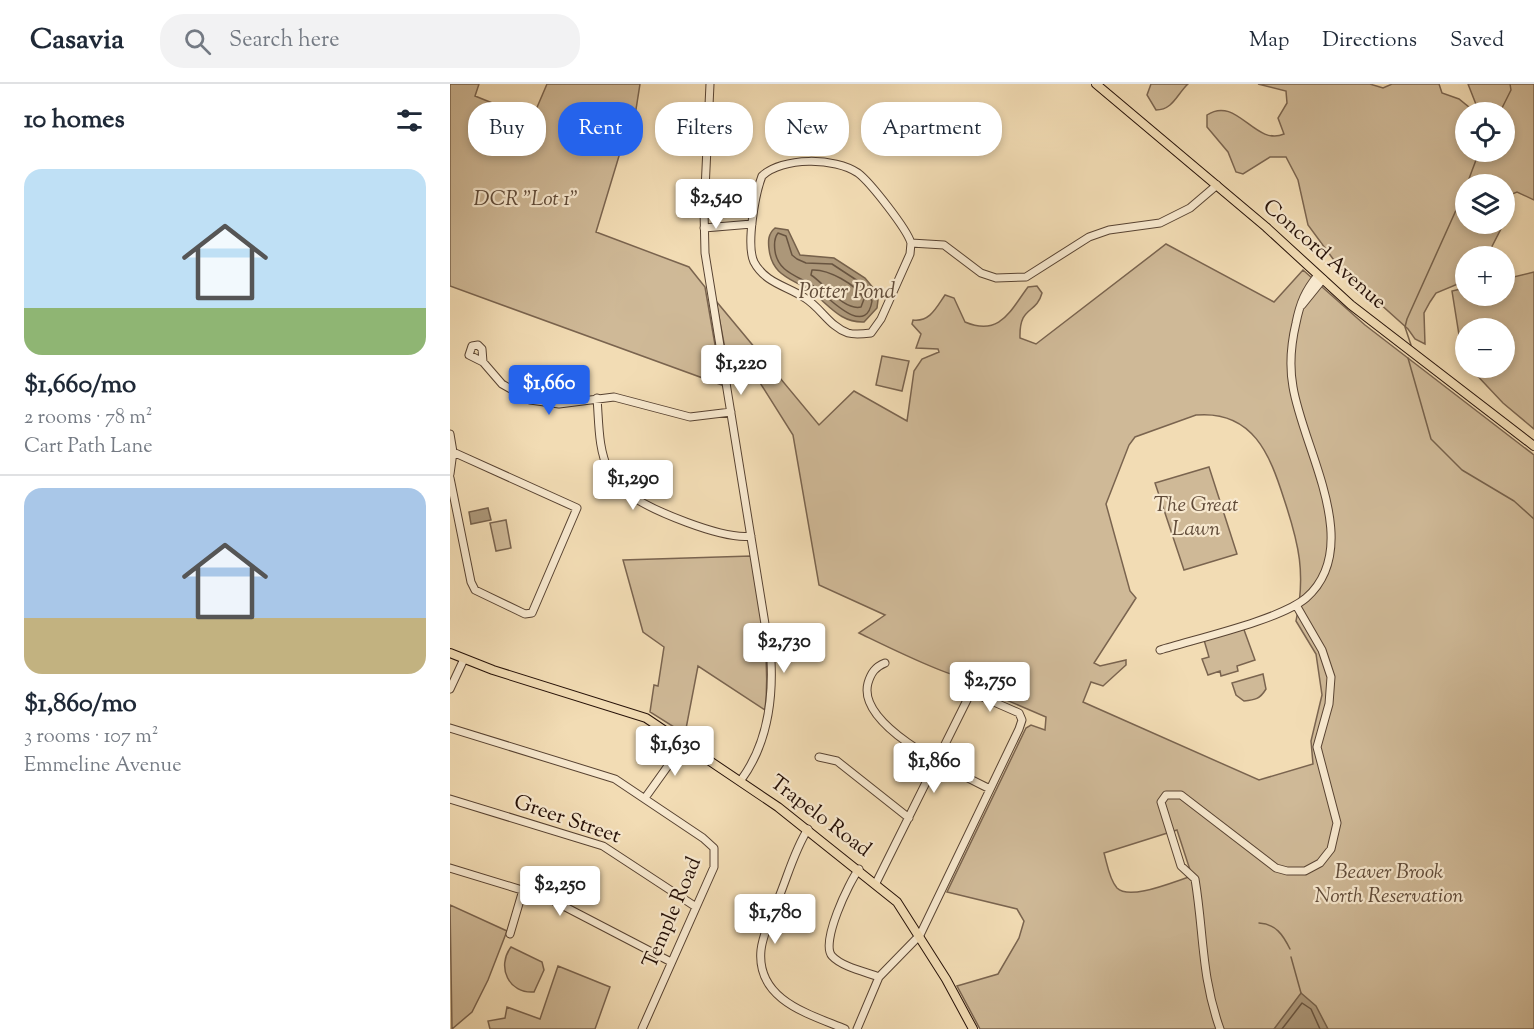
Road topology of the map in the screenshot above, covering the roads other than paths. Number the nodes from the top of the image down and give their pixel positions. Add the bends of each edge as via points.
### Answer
1 (710, 84) edge
2 (1096, 84) edge
3 (1217, 185) junction
4 (752, 224) junction
5 (704, 228) junction
6 (911, 243) junction
7 (1320, 277) junction
8 (483, 362) dead end
9 (597, 398) junction
10 (731, 412) junction
11 (450, 435) edge
12 (1534, 446) edge
13 (453, 452) junction
14 (450, 476) edge
15 (751, 536) junction
16 (1296, 605) junction
17 (1160, 650) dead end
18 (450, 653) edge
19 (464, 659) junction
20 (885, 663) dead end
21 (450, 689) edge
22 (450, 728) edge
23 (685, 742) junction
24 (819, 757) dead end
25 (936, 762) junction
26 (741, 780) junction
27 (990, 789) junction
28 (645, 798) junction
29 (450, 799) edge
30 (909, 818) junction
31 (808, 829) junction
32 (450, 868) edge
33 (859, 869) junction
34 (876, 883) junction
35 (523, 890) junction
36 (696, 907) junction
37 (510, 934) dead end
38 (920, 935) junction
39 (671, 962) junction
40 (879, 977) junction
41 (642, 1029) edge
42 (845, 1029) edge
43 (857, 1029) edge
44 (973, 1029) edge
45 (1220, 1029) edge

1 - 5 street
2 - 3 main road, Concord Avenue
3 - 6 street via 1190,208 1160,224 1109,230 1089,237 1026,277 996,278 981,273 945,245
3 - 7 main road, Concord Avenue
4 - 5 street
4 - 6 street via 758,186 770,168 788,162 816,163 857,172 904,228
4 - 6 street via 750,249 765,277 805,298 850,334 871,333 876,327 910,254
5 - 10 street
7 - 12 main road, Concord Avenue via 1396,341
7 - 16 street via 1303,293 1292,348 1292,386 1332,525 1332,546 1321,578
8 - 9 street via 502,384 530,400 559,404
9 - 10 street via 633,400 690,417
9 - 15 street via 605,461 626,492 720,534
10 - 15 street
11 - 13 street
13 - 14 street
13 - 14 street via 577,508 532,613 525,614 475,590
15 - 26 street via 770,641 771,688 762,737
16 - 17 street
16 - 45 street via 1322,650 1331,677 1329,704 1317,747 1336,823 1331,849 1312,868 1287,872 1276,868 1181,795 1166,795 1161,802 1181,866 1195,879 1203,962
18 - 19 main road, Trapelo Road
19 - 21 street
19 - 23 main road, Trapelo Road via 646,718
20 - 25 street via 877,666 869,679 866,690 871,708
22 - 28 street, Temple Road via 605,775
23 - 26 main road, Trapelo Road
23 - 28 street
24 - 30 street via 837,760
25 - 27 street
25 - 27 street via 971,692 1021,716 1019,729
25 - 30 street
26 - 31 main road, Trapelo Road
27 - 38 street
28 - 36 street, Temple Road via 714,848 714,867
29 - 36 street, Greer Street via 603,846
30 - 34 street
31 - 33 main road, Trapelo Road
31 - 42 street via 763,940 763,971 786,1003
32 - 35 street
33 - 34 main road, Trapelo Road
33 - 40 street via 829,935 828,949 836,959
34 - 38 main road, Trapelo Road via 897,902
35 - 37 street
35 - 39 street via 558,902
36 - 39 street, Temple Road
38 - 40 street
38 - 44 main road, Trapelo Road
39 - 41 street, Temple Road
40 - 43 street

